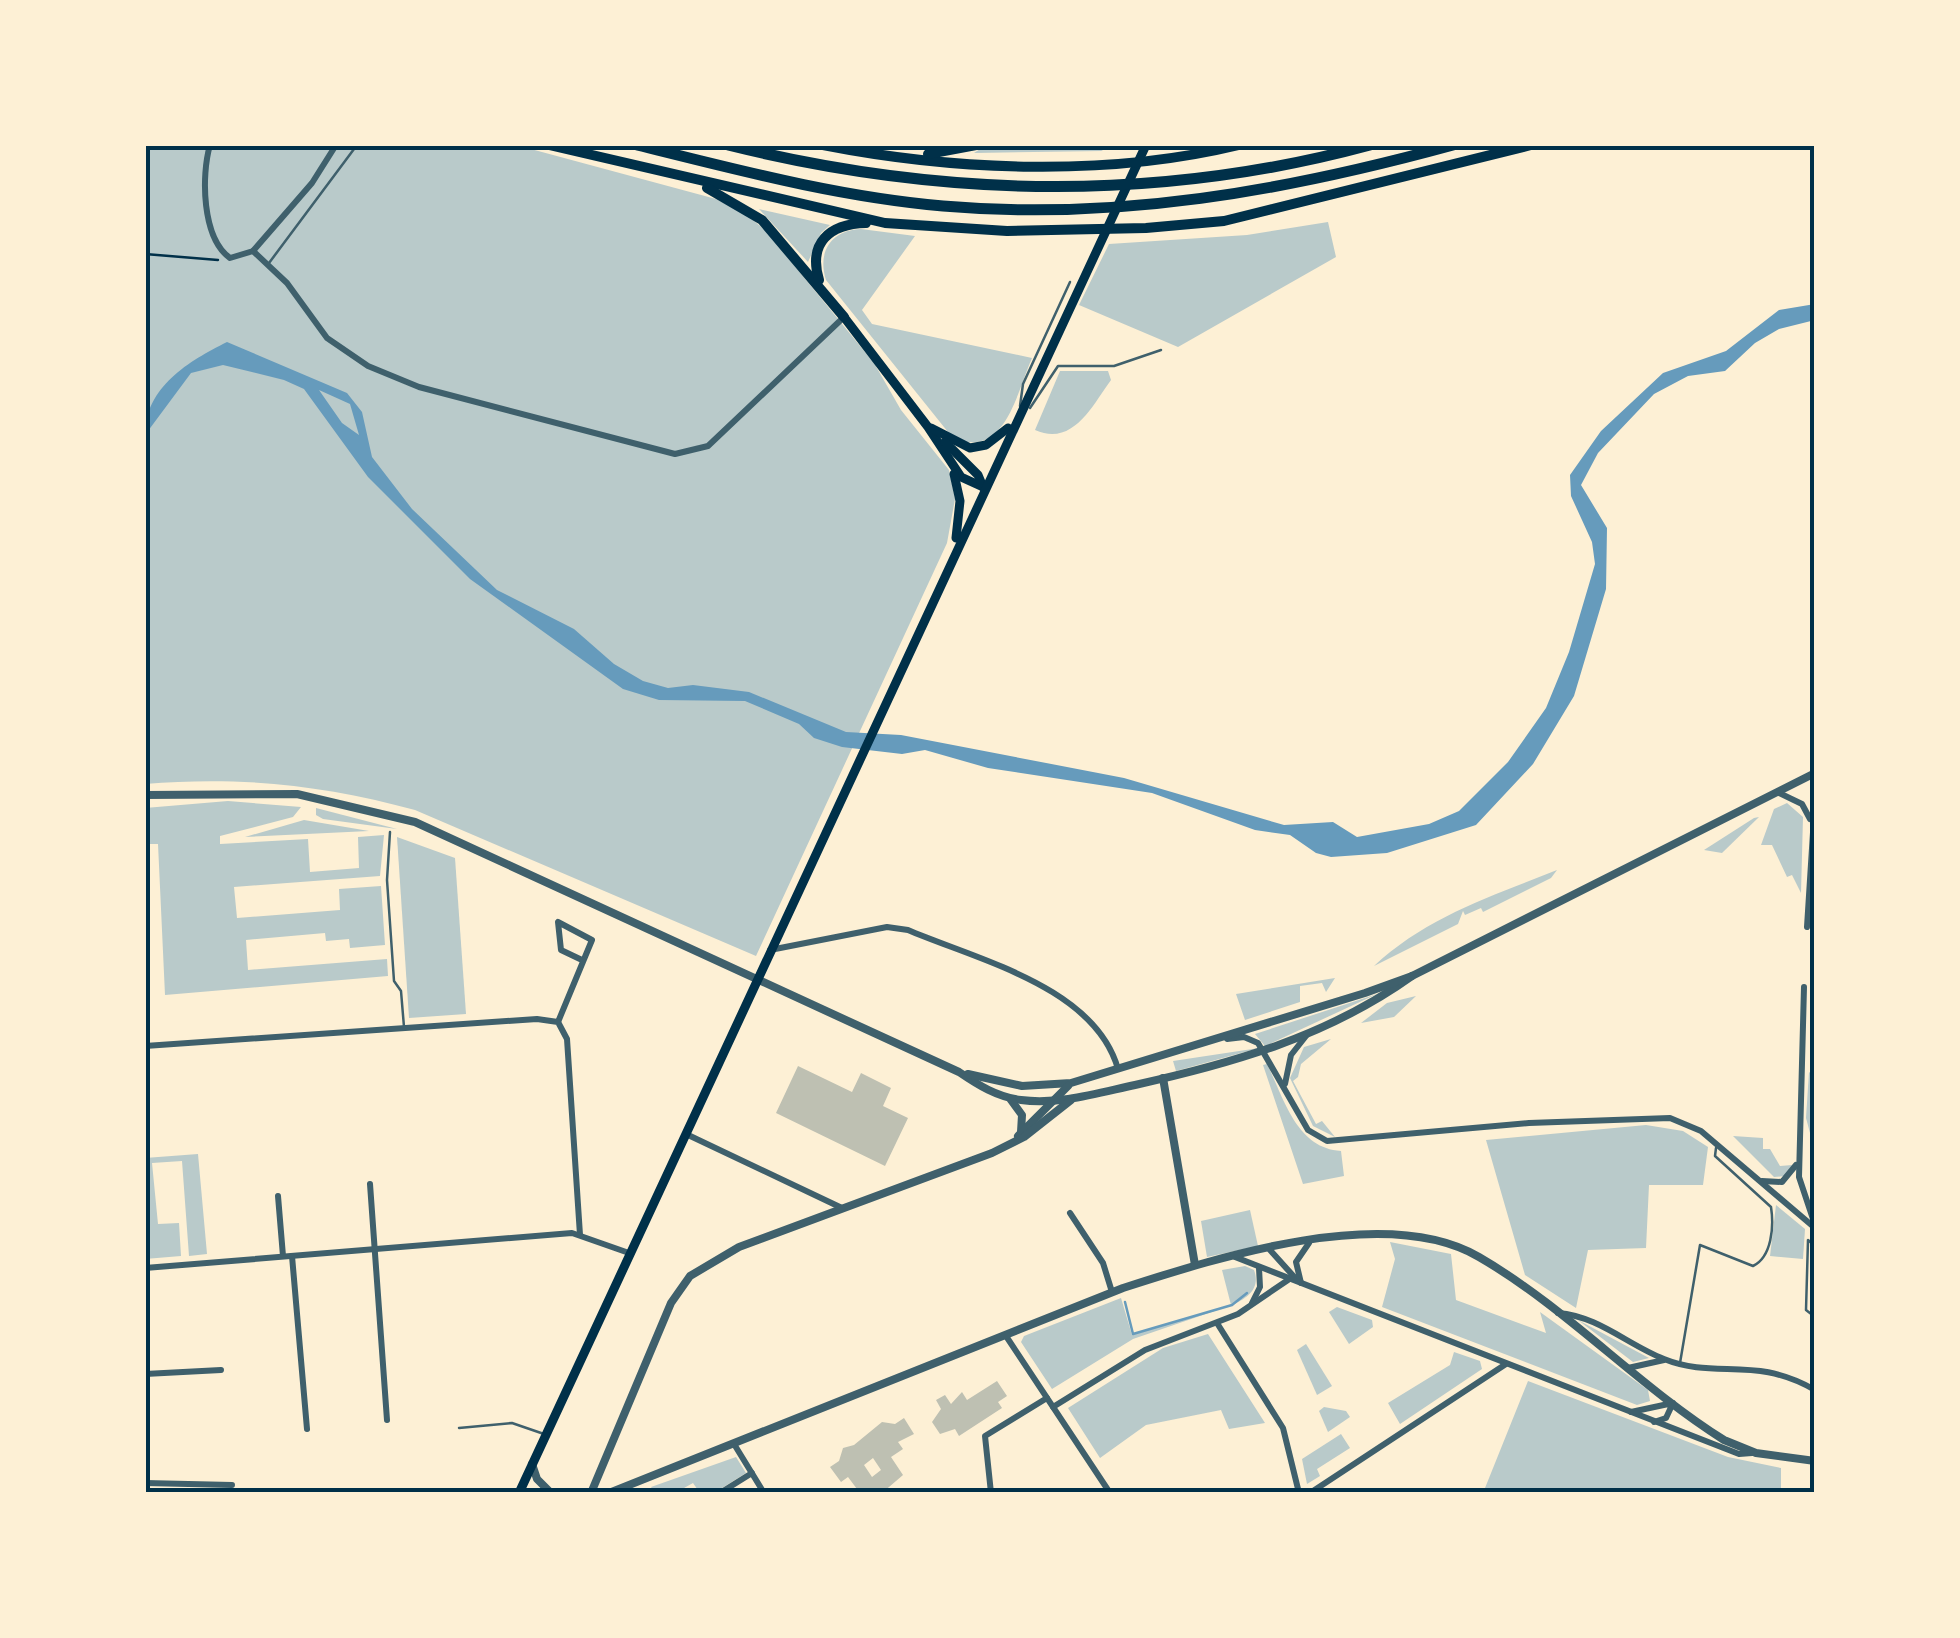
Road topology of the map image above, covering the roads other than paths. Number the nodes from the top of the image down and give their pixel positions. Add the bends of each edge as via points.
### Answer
1 (210, 145) edge
2 (336, 145) edge
3 (357, 145) edge
4 (549, 145) edge
5 (637, 145) edge
6 (728, 145) edge
7 (823, 145) edge
8 (976, 145) edge
9 (1146, 145) edge
10 (1239, 145) edge
11 (1370, 145) edge
12 (1453, 145) edge
13 (1532, 145) edge
14 (878, 155) junction
15 (678, 176) junction
16 (885, 223) junction
17 (253, 252) junction
18 (269, 263) junction
19 (1070, 282) dead end
20 (820, 286) junction
21 (844, 316) junction
22 (1161, 350) dead end
23 (1019, 412) junction
24 (1014, 423) junction
25 (928, 426) junction
26 (952, 466) junction
27 (983, 487) junction
28 (954, 551) junction
29 (1815, 773) edge
30 (1778, 792) junction
31 (145, 795) edge
32 (1815, 801) edge
33 (1811, 824) junction
34 (390, 832) dead end
35 (1807, 927) dead end
36 (769, 954) junction
37 (582, 960) junction
38 (1412, 976) junction
39 (1804, 987) dead end
40 (558, 1022) junction
41 (404, 1028) junction
42 (1306, 1036) junction
43 (1223, 1039) junction
44 (145, 1046) edge
45 (1264, 1052) junction
46 (1158, 1058) junction
47 (1119, 1070) junction
48 (958, 1072) junction
49 (1164, 1078) junction
50 (1072, 1083) junction
51 (1285, 1091) junction
52 (1008, 1097) junction
53 (1075, 1098) junction
54 (1052, 1100) junction
55 (685, 1133) junction
56 (1020, 1134) junction
57 (1716, 1143) junction
58 (1009, 1144) junction
59 (1798, 1159) junction
60 (1762, 1181) junction
61 (370, 1184) dead end
62 (278, 1196) dead end
63 (843, 1208) junction
64 (1070, 1213) dead end
65 (1815, 1227) edge
66 (580, 1235) junction
67 (1309, 1242) junction
68 (1815, 1246) edge
69 (375, 1248) junction
70 (1270, 1250) junction
71 (629, 1253) junction
72 (288, 1256) junction
73 (1235, 1257) junction
74 (1195, 1265) junction
75 (1258, 1266) junction
76 (145, 1268) edge
77 (1273, 1273) junction
78 (1291, 1278) junction
79 (1302, 1284) junction
80 (1260, 1287) junction
81 (1112, 1292) junction
82 (1248, 1308) junction
83 (1556, 1313) junction
84 (1815, 1317) edge
85 (1217, 1323) junction
86 (1006, 1336) junction
87 (1665, 1360) junction
88 (1507, 1363) junction
89 (1680, 1364) junction
90 (1628, 1368) junction
91 (222, 1370) dead end
92 (145, 1374) edge
93 (1652, 1388) junction
94 (1815, 1390) edge
95 (1047, 1398) junction
96 (1673, 1404) junction
97 (1053, 1407) junction
98 (1646, 1409) junction
99 (1630, 1412) junction
100 (387, 1420) dead end
101 (1654, 1422) junction
102 (459, 1428) dead end
103 (307, 1429) dead end
104 (546, 1435) junction
105 (734, 1444) junction
106 (1756, 1453) junction
107 (1815, 1461) edge
108 (532, 1464) junction
109 (752, 1473) junction
110 (145, 1482) edge
111 (637, 1483) junction
112 (232, 1486) dead end
113 (519, 1493) edge
114 (550, 1493) edge
115 (591, 1493) edge
116 (609, 1493) edge
117 (642, 1493) edge
118 (720, 1493) edge
119 (764, 1493) edge
120 (991, 1493) edge
121 (1110, 1493) edge
122 (1299, 1493) edge
123 (1310, 1493) edge

1 - 17 street via 206,180 216,242 230,258
2 - 17 street
3 - 18 lane
4 - 15 highway
5 - 12 highway via 893,200 1045,210 1158,206 1281,189
6 - 11 highway via 917,182 1072,190 1259,171
7 - 14 highway
8 - 14 highway
9 - 23 main road
10 - 14 highway via 1152,160 1057,164
13 - 16 highway via 1224,221 1053,231
15 - 16 highway
15 - 20 highway via 762,220
16 - 20 highway via 829,231 814,256
17 - 18 street
18 - 21 street via 327,338 384,374 675,454 708,446
19 - 23 lane via 1023,384
20 - 21 highway
21 - 25 main road
22 - 23 lane via 1114,366 1057,366 1037,402
23 - 24 main road
24 - 25 main road via 970,448
24 - 27 main road
25 - 26 main road
25 - 27 main road
26 - 27 main road via 967,483
26 - 28 main road via 960,501
27 - 28 main road
28 - 36 main road
29 - 30 street
30 - 33 street via 1802,804
30 - 38 street
31 - 48 street via 297,794 416,822
32 - 33 street
33 - 35 street
34 - 41 lane via 394,980
36 - 47 street via 887,927 908,930 1056,994 1107,1040
36 - 55 main road
37 - 37 street via 592,940 558,922 561,950
37 - 40 street
38 - 42 street
38 - 43 street
39 - 59 street
40 - 41 street
40 - 66 street via 567,1039
41 - 44 street
42 - 45 street
42 - 51 street via 1287,1064
43 - 45 street via 1250,1038
43 - 46 street
45 - 49 street
45 - 51 street
46 - 47 street
46 - 49 street
47 - 50 street
48 - 50 street via 1022,1086
48 - 52 street
49 - 53 street
49 - 74 street
50 - 54 street
51 - 57 street via 1308,1130 1334,1142 1662,1116 1690,1124
52 - 54 street
52 - 56 street via 1022,1115
53 - 54 street
53 - 58 street
54 - 56 street
55 - 63 street
55 - 71 main road
56 - 58 street
57 - 60 street
57 - 89 lane via 1715,1156 1771,1208 1768,1245 1753,1266 1700,1245
58 - 63 street
59 - 60 street via 1787,1179
59 - 65 street
60 - 65 street
61 - 69 street
62 - 72 street
63 - 115 street via 739,1247 690,1276 671,1302
64 - 81 street via 1103,1263
66 - 69 street
66 - 71 street
67 - 70 street
67 - 79 street via 1296,1262
67 - 83 street via 1382,1232 1426,1237 1479,1257
68 - 84 lane via 1808,1240 1806,1310
69 - 72 street
69 - 100 street
70 - 73 street
70 - 77 street
70 - 78 street
71 - 104 main road
72 - 76 street
72 - 103 street
73 - 74 street
73 - 75 street
74 - 81 street
75 - 77 street
75 - 80 street
77 - 78 street
77 - 80 street
78 - 79 street
78 - 82 street
79 - 88 street
80 - 82 street
81 - 86 street
82 - 85 street
83 - 87 street via 1580,1314
83 - 90 street
85 - 97 street via 1144,1350
85 - 122 street via 1283,1428
86 - 95 street
86 - 105 street
87 - 89 street
87 - 90 street
88 - 99 street
88 - 123 street
89 - 94 street via 1770,1370
90 - 93 street
91 - 92 street
93 - 96 street
93 - 98 street
95 - 97 street
95 - 120 street via 985,1436
96 - 98 street
96 - 101 street via 1666,1418
96 - 106 street via 1724,1440
97 - 121 street
98 - 99 street
99 - 101 street
101 - 106 street via 1738,1454
102 - 104 lane via 512,1423
104 - 108 main road
105 - 109 street
105 - 111 street
106 - 107 street
108 - 113 main road
108 - 114 street
109 - 118 street
109 - 119 street
110 - 112 street
111 - 116 street
111 - 117 street

